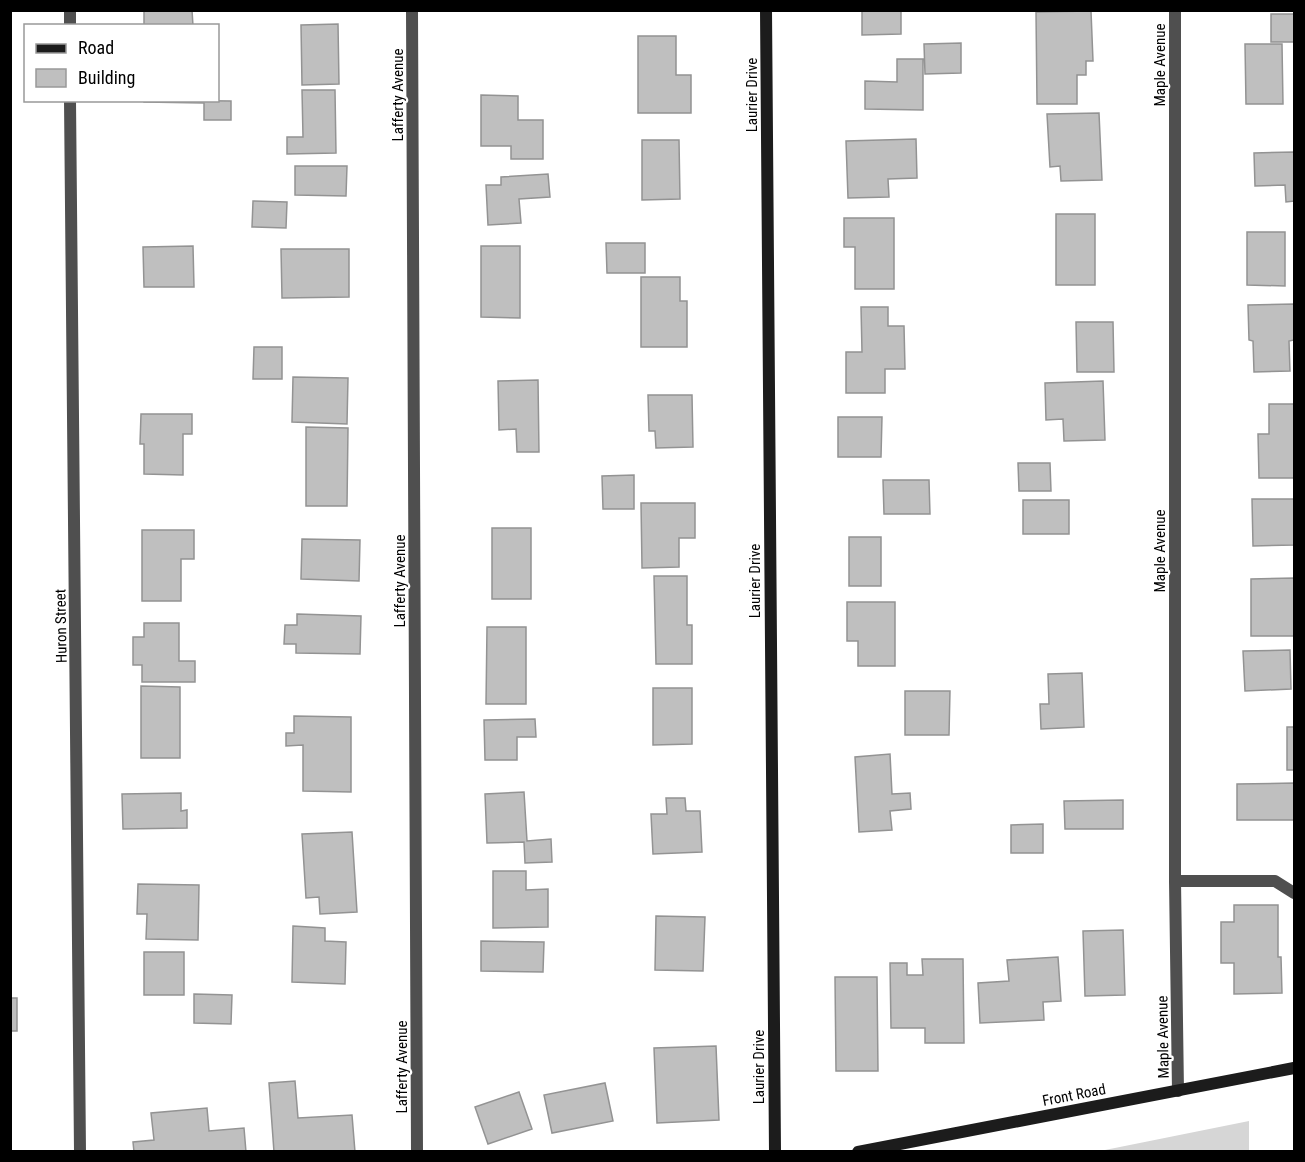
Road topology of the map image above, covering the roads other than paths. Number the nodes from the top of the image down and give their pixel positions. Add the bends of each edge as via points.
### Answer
1 (412, 10) edge
2 (766, 10) edge
3 (1175, 10) edge
4 (70, 102) edge
5 (1175, 881) junction
6 (1294, 893) edge
7 (1294, 1068) edge
8 (1178, 1091) junction
9 (80, 1152) edge
10 (417, 1152) edge
11 (775, 1152) edge
12 (858, 1152) edge

1 - 10 street, Lafferty Avenue
2 - 11 street, Laurier Drive
3 - 5 street, Maple Avenue
4 - 9 street, Huron Street
5 - 6 street via 1275,881
5 - 8 street, Maple Avenue
7 - 8 street, Front Road
8 - 12 street, Front Road

